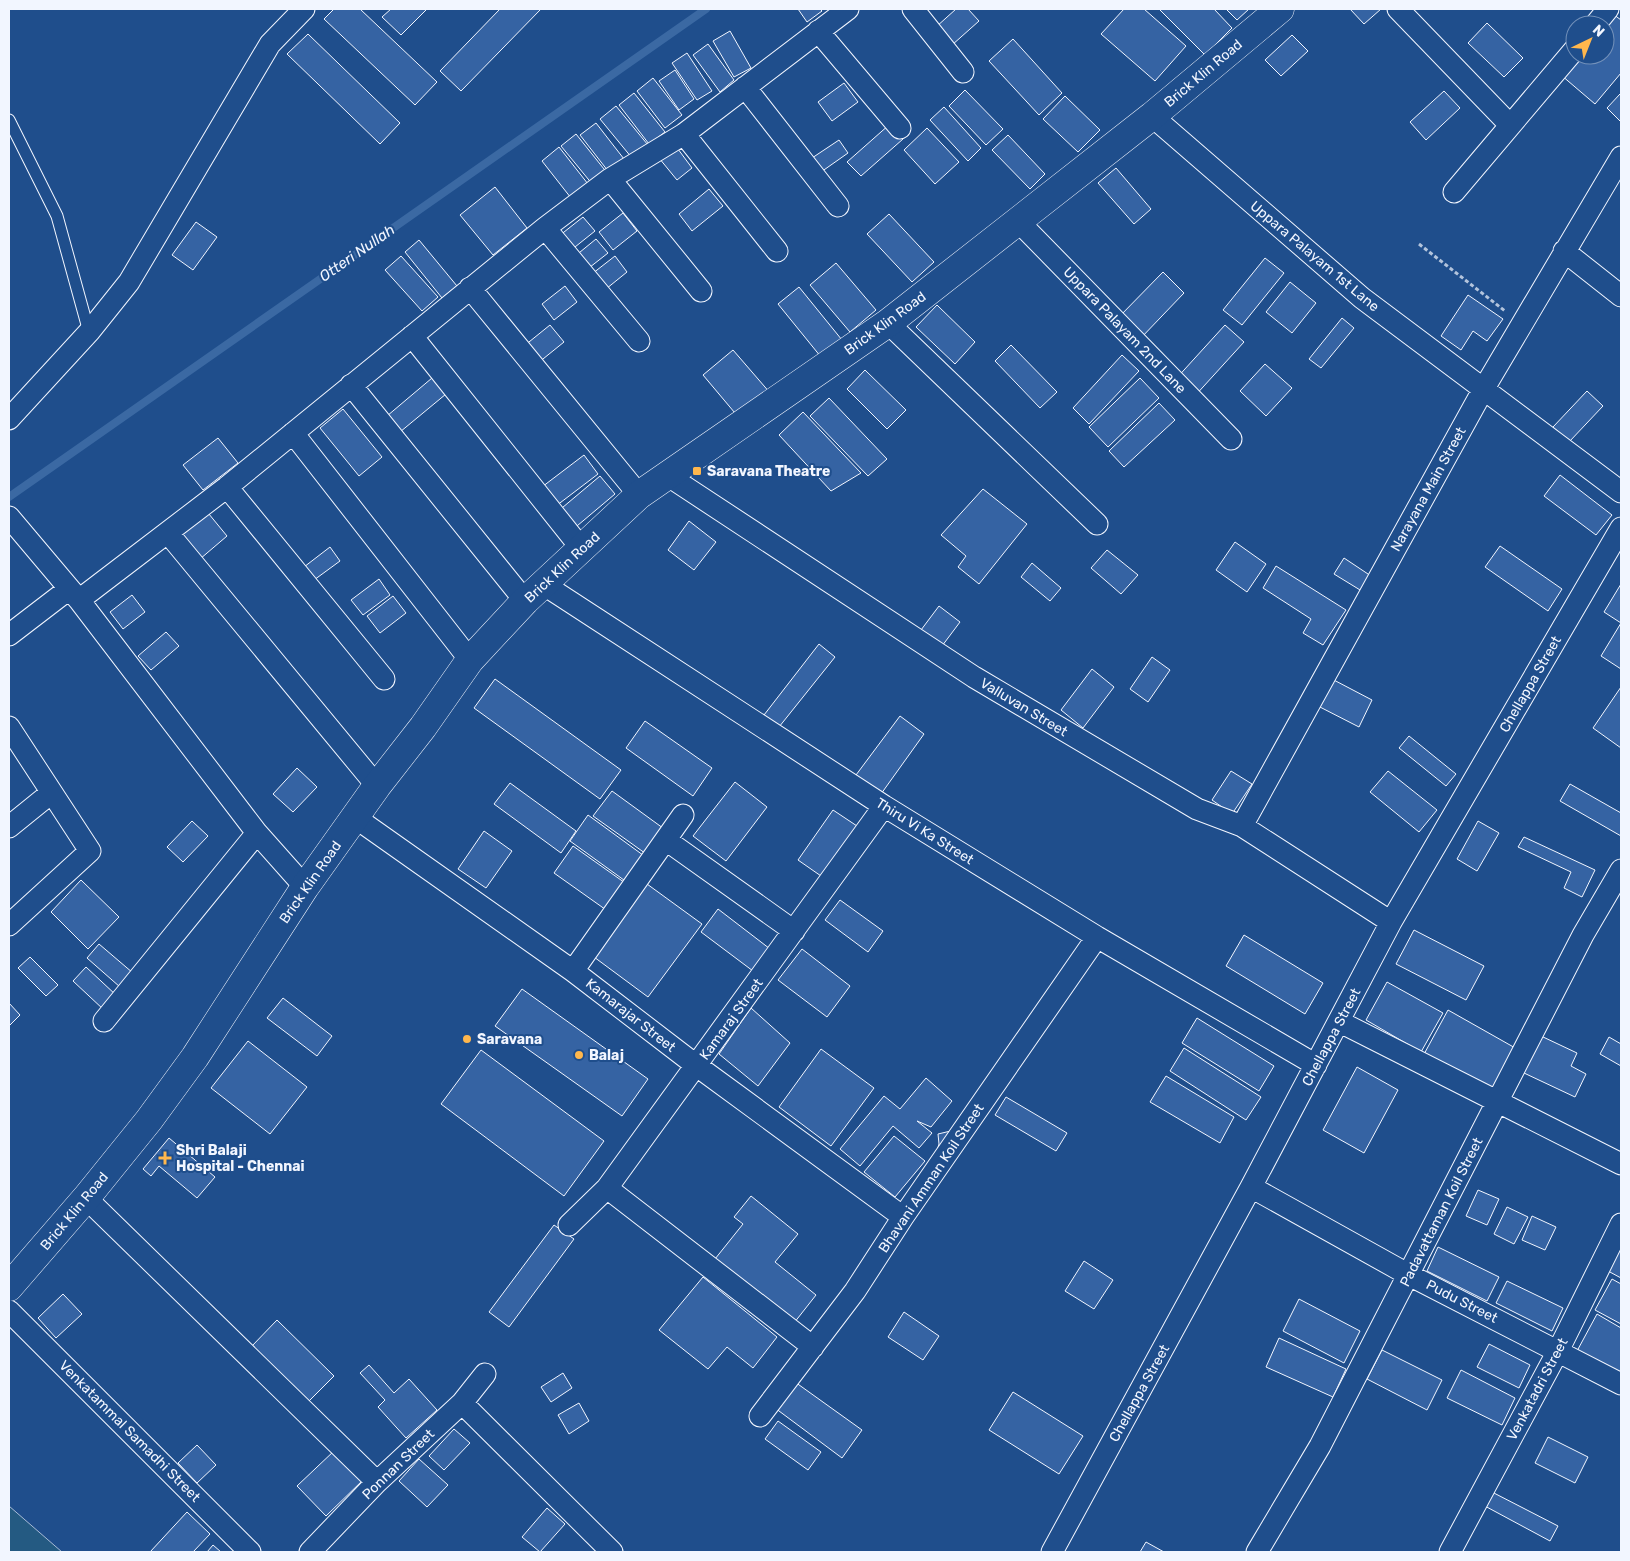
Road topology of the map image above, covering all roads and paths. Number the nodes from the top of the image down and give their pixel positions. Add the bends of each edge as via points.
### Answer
1 (304, 9) edge
2 (848, 9) edge
3 (914, 9) edge
4 (1280, 9) edge
5 (1398, 9) edge
6 (818, 31) junction
7 (1565, 60) edge
8 (963, 72) dead end
9 (746, 87) junction
10 (1152, 116) junction
11 (9, 120) edge
12 (1510, 125) junction
13 (900, 128) dead end
14 (684, 134) junction
15 (1621, 157) edge
16 (610, 179) junction
17 (1454, 192) dead end
18 (838, 206) dead end
19 (1018, 221) junction
20 (545, 228) junction
21 (1419, 244) dead end
22 (777, 251) dead end
23 (1564, 251) junction
24 (470, 288) junction
25 (701, 291) dead end
26 (1621, 296) edge
27 (888, 323) junction
28 (1521, 324) junction
29 (89, 332) junction
30 (412, 336) junction
31 (639, 341) dead end
32 (351, 385) junction
33 (1483, 390) junction
34 (9, 419) edge
35 (293, 433) junction
36 (1231, 439) dead end
37 (667, 475) junction
38 (227, 487) junction
39 (1621, 492) edge
40 (639, 495) junction
41 (13, 524) edge
42 (1098, 524) dead end
43 (1621, 528) edge
44 (168, 533) junction
45 (581, 548) junction
46 (534, 592) junction
47 (74, 594) junction
48 (9, 635) edge
49 (470, 660) junction
50 (384, 679) dead end
51 (9, 727) edge
52 (377, 786) junction
53 (51, 793) junction
54 (884, 806) junction
55 (683, 815) dead end
56 (356, 818) junction
57 (1242, 826) junction
58 (9, 827) edge
59 (257, 833) junction
60 (666, 840) junction
61 (1621, 870) edge
62 (305, 887) junction
63 (1391, 922) junction
64 (9, 925) edge
65 (794, 931) junction
66 (1098, 937) junction
67 (573, 971) junction
68 (104, 1021) dead end
69 (1340, 1022) junction
70 (1316, 1065) junction
71 (697, 1066) junction
72 (1498, 1102) junction
73 (1621, 1164) edge
74 (1251, 1187) junction
75 (608, 1188) junction
76 (86, 1198) junction
77 (903, 1217) junction
78 (1621, 1224) edge
79 (570, 1226) dead end
80 (1409, 1275) junction
81 (9, 1287) edge
82 (9, 1311) edge
83 (813, 1347) junction
84 (1558, 1351) junction
85 (485, 1374) dead end
86 (1621, 1384) edge
87 (462, 1403) junction
88 (760, 1416) dead end
89 (377, 1482) junction
90 (250, 1552) edge
91 (310, 1552) edge
92 (612, 1552) edge
93 (1052, 1552) edge
94 (1257, 1552) edge
95 (1450, 1552) edge

1 - 29 street via 270,44 149,251
2 - 6 street
3 - 8 street
4 - 10 main road, Brick Klin Road
5 - 12 street
6 - 9 street
6 - 13 street
7 - 12 street
9 - 14 street
9 - 18 street
10 - 19 main road, Brick Klin Road
10 - 33 street, Uppara Palayam 1st Lane via 1362,298
11 - 29 lane via 57,216
12 - 17 street
14 - 16 street
14 - 22 street
15 - 23 street, Narayana Main Street
16 - 20 street
16 - 25 street
19 - 27 main road, Brick Klin Road
19 - 36 street, Uppara Palayam 2nd Lane
20 - 24 street
20 - 31 street
21 - 28 path
23 - 26 street
23 - 28 street, Narayana Main Street
24 - 30 street
24 - 40 street
27 - 37 main road, Brick Klin Road
27 - 42 street
28 - 33 street, Narayana Main Street
29 - 34 street
30 - 32 street
30 - 45 street
32 - 35 street
32 - 46 street, Thiru Vi Ka Street
33 - 39 street, Uppara Palayam 1st Lane
33 - 57 street, Narayana Main Street
35 - 38 street
35 - 49 street
37 - 40 main road, Brick Klin Road
37 - 57 street, Valluvan Street via 974,677 1197,808
38 - 44 street
38 - 50 street
40 - 45 main road, Brick Klin Road
41 - 47 street
43 - 63 street, Chellappa Street
44 - 47 street
44 - 52 street
45 - 46 main road, Brick Klin Road
46 - 49 main road, Brick Klin Road
46 - 54 street, Thiru Vi Ka Street
47 - 48 street
47 - 59 street
49 - 52 main road, Brick Klin Road
51 - 53 street
52 - 56 main road, Brick Klin Road
53 - 58 street
53 - 64 street via 90,851
54 - 65 street, Kamaraj Street
54 - 66 street, Thiru Vi Ka Street
55 - 60 street
56 - 62 main road, Brick Klin Road
56 - 67 street, Kamarajar Street
57 - 63 street, Valluvan Street
59 - 62 street
59 - 68 street
60 - 65 street
60 - 67 street
61 - 72 street, Padavattaman Koil Street via 1583,935
62 - 76 main road, Brick Klin Road via 196,1057
63 - 69 street, Chellappa Street
65 - 71 street, Kamaraj Street
66 - 70 street, Thiru Vi Ka Street
66 - 77 street, Bhavani Amman Koil Street
67 - 71 street, Kamarajar Street
69 - 70 street, Chellappa Street
69 - 72 street
70 - 74 street, Chellappa Street
71 - 75 street, Kamaraj Street
71 - 77 street, Kamarajar Street
72 - 73 street
72 - 80 street, Padavattaman Koil Street
74 - 80 street, Pudu Street
74 - 93 street, Chellappa Street
75 - 79 street, Kamaraj Street
75 - 83 street
76 - 81 main road, Brick Klin Road
76 - 89 street
77 - 83 street, Bhavani Amman Koil Street via 855,1292
78 - 84 street, Venkatadri Street
80 - 84 street, Pudu Street
80 - 94 street, Padavattaman Koil Street via 1320,1446
82 - 90 street, Venkatammal Samadhi Street
83 - 88 street, Bhavani Amman Koil Street
84 - 86 street, Pudu Street
84 - 95 street, Venkatadri Street
85 - 87 street, Ponnan Street
87 - 89 street, Ponnan Street
87 - 92 street
89 - 91 street, Ponnan Street

